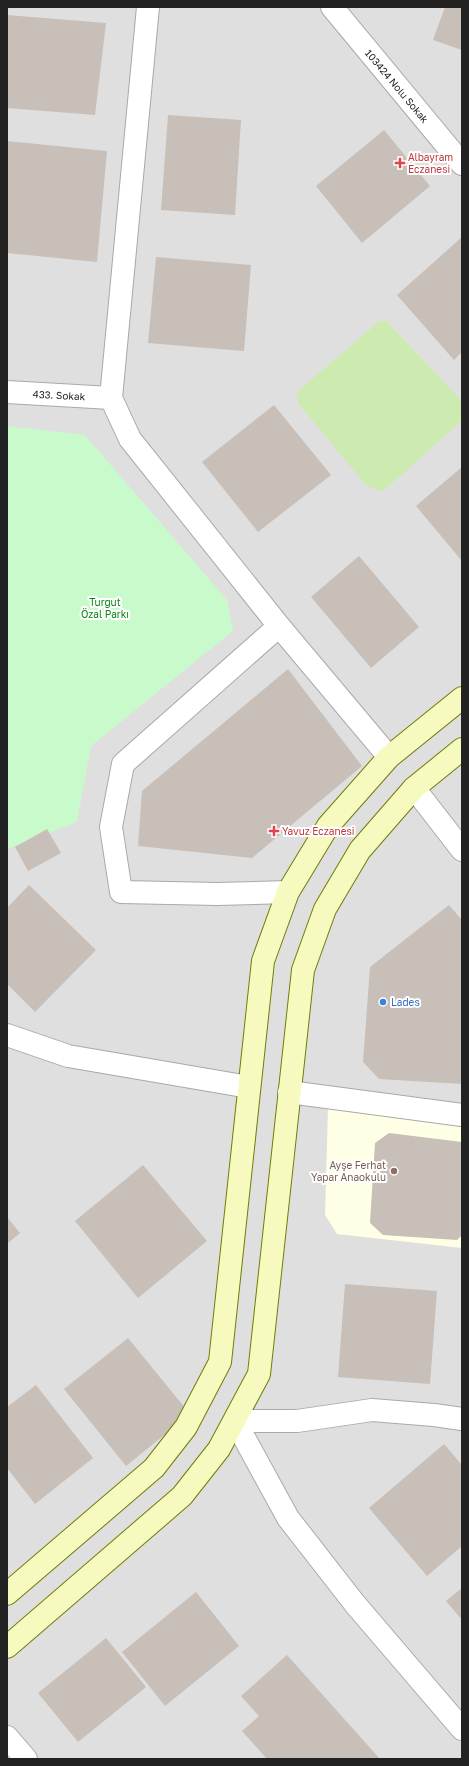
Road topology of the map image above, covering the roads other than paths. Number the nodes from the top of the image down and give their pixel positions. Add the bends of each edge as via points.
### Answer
1 (148, 7) edge
2 (332, 7) edge
3 (462, 164) edge
4 (7, 392) edge
5 (112, 398) junction
6 (278, 626) junction
7 (462, 698) edge
8 (462, 749) edge
9 (389, 757) junction
10 (414, 788) junction
11 (462, 850) edge
12 (288, 892) junction
13 (7, 1035) edge
14 (249, 1087) junction
15 (288, 1092) junction
16 (462, 1115) edge
17 (462, 1419) edge
18 (235, 1421) junction
19 (7, 1594) edge
20 (7, 1647) edge
21 (462, 1729) edge
22 (7, 1737) edge
23 (26, 1759) edge

1 - 5 street
2 - 3 street, 103424 Nolu Sokak
4 - 5 street, 433. Sokak
5 - 6 street via 130,439
6 - 9 street
6 - 12 street via 124,764 111,827 121,892
7 - 9 street
8 - 10 street
9 - 12 street via 328,826
10 - 11 street
10 - 15 street via 360,850 325,908 303,970
12 - 14 street via 264,961
13 - 14 street via 68,1056
14 - 19 street via 220,1362 186,1427 154,1468
15 - 16 street
15 - 18 street via 259,1374
17 - 18 street via 372,1410 297,1421
18 - 20 street via 219,1449 182,1496
18 - 21 street via 288,1518 355,1604
22 - 23 street

